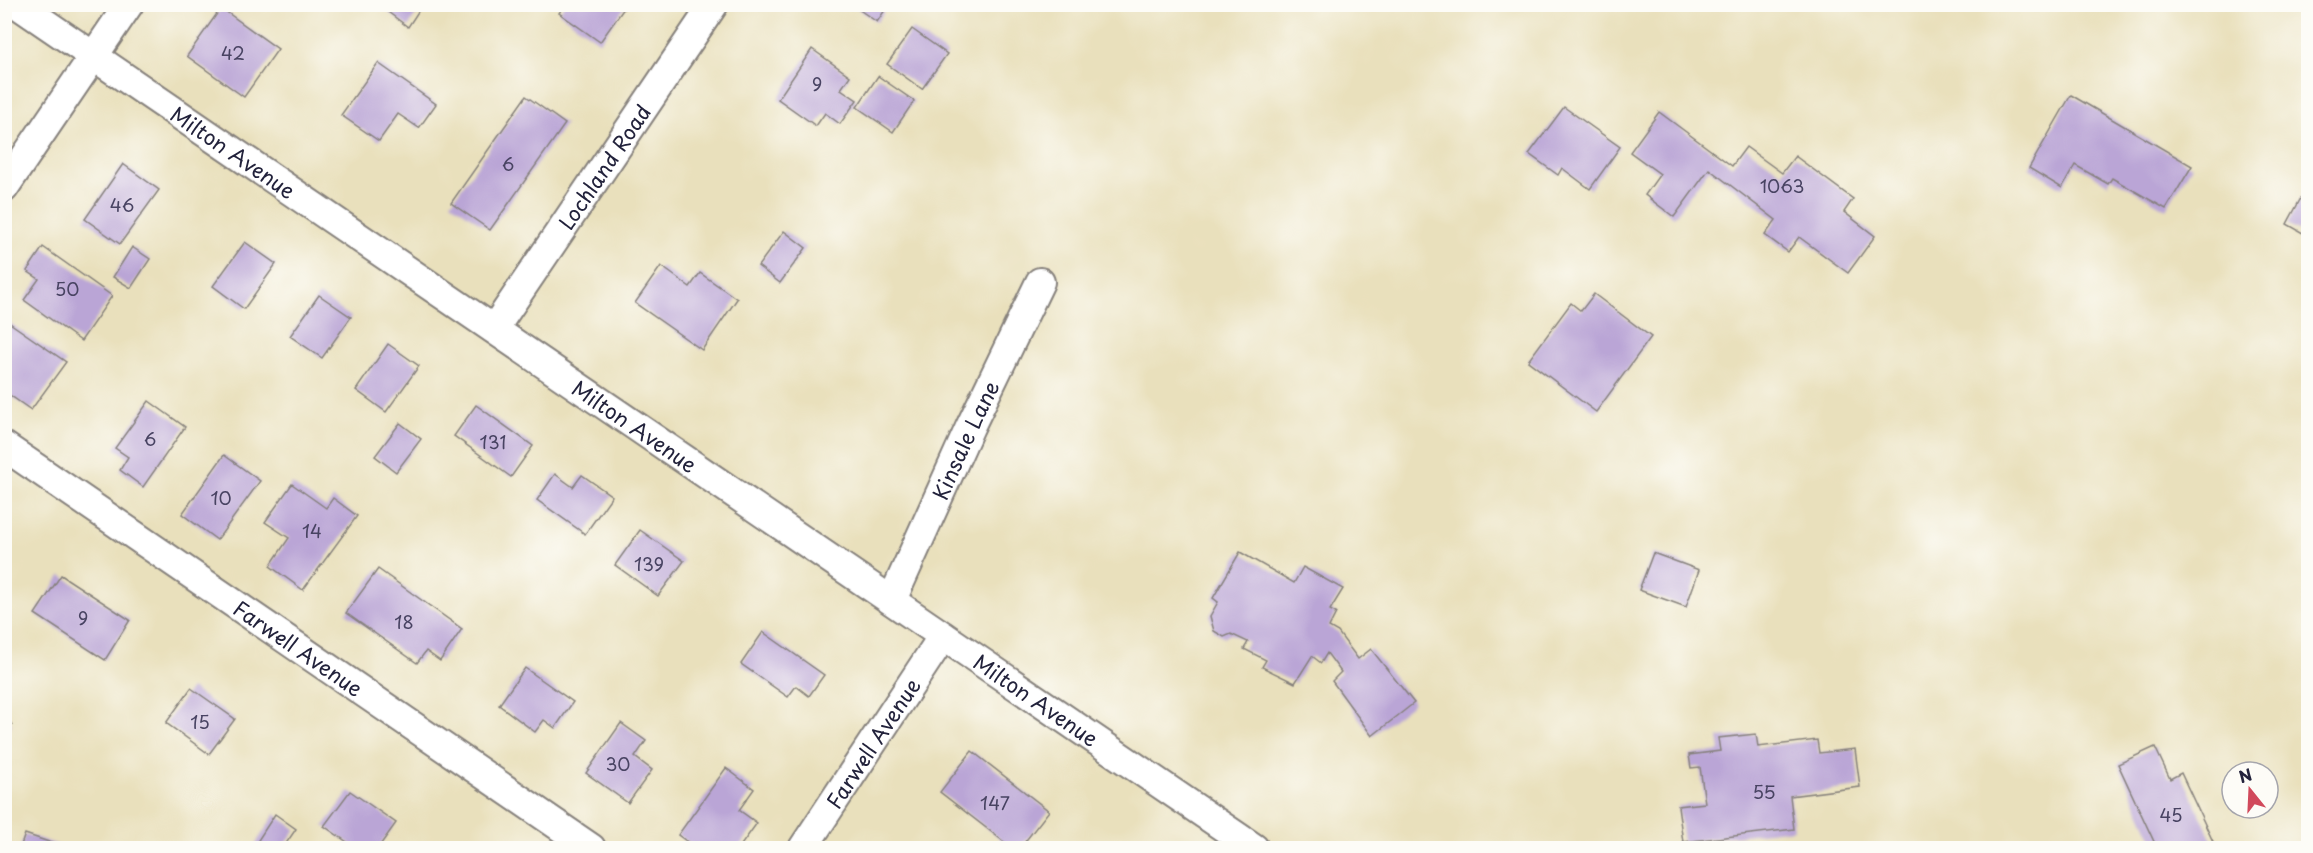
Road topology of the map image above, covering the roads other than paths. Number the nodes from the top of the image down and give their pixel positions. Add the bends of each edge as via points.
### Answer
1 (17, 4) edge
2 (129, 4) edge
3 (714, 4) edge
4 (94, 57) junction
5 (4, 188) edge
6 (1040, 282) dead end
7 (494, 329) junction
8 (4, 446) edge
9 (892, 600) junction
10 (943, 636) junction
11 (591, 849) edge
12 (803, 849) edge
13 (1254, 849) edge

1 - 4 street, Milton Avenue
2 - 4 street
3 - 7 street, Lochland Road
4 - 5 street
4 - 7 street, Milton Avenue
6 - 9 street, Kinsale Lane
7 - 9 street, Milton Avenue
8 - 11 street, Farwell Avenue
9 - 10 street, Milton Avenue
10 - 12 street, Farwell Avenue
10 - 13 street, Milton Avenue

